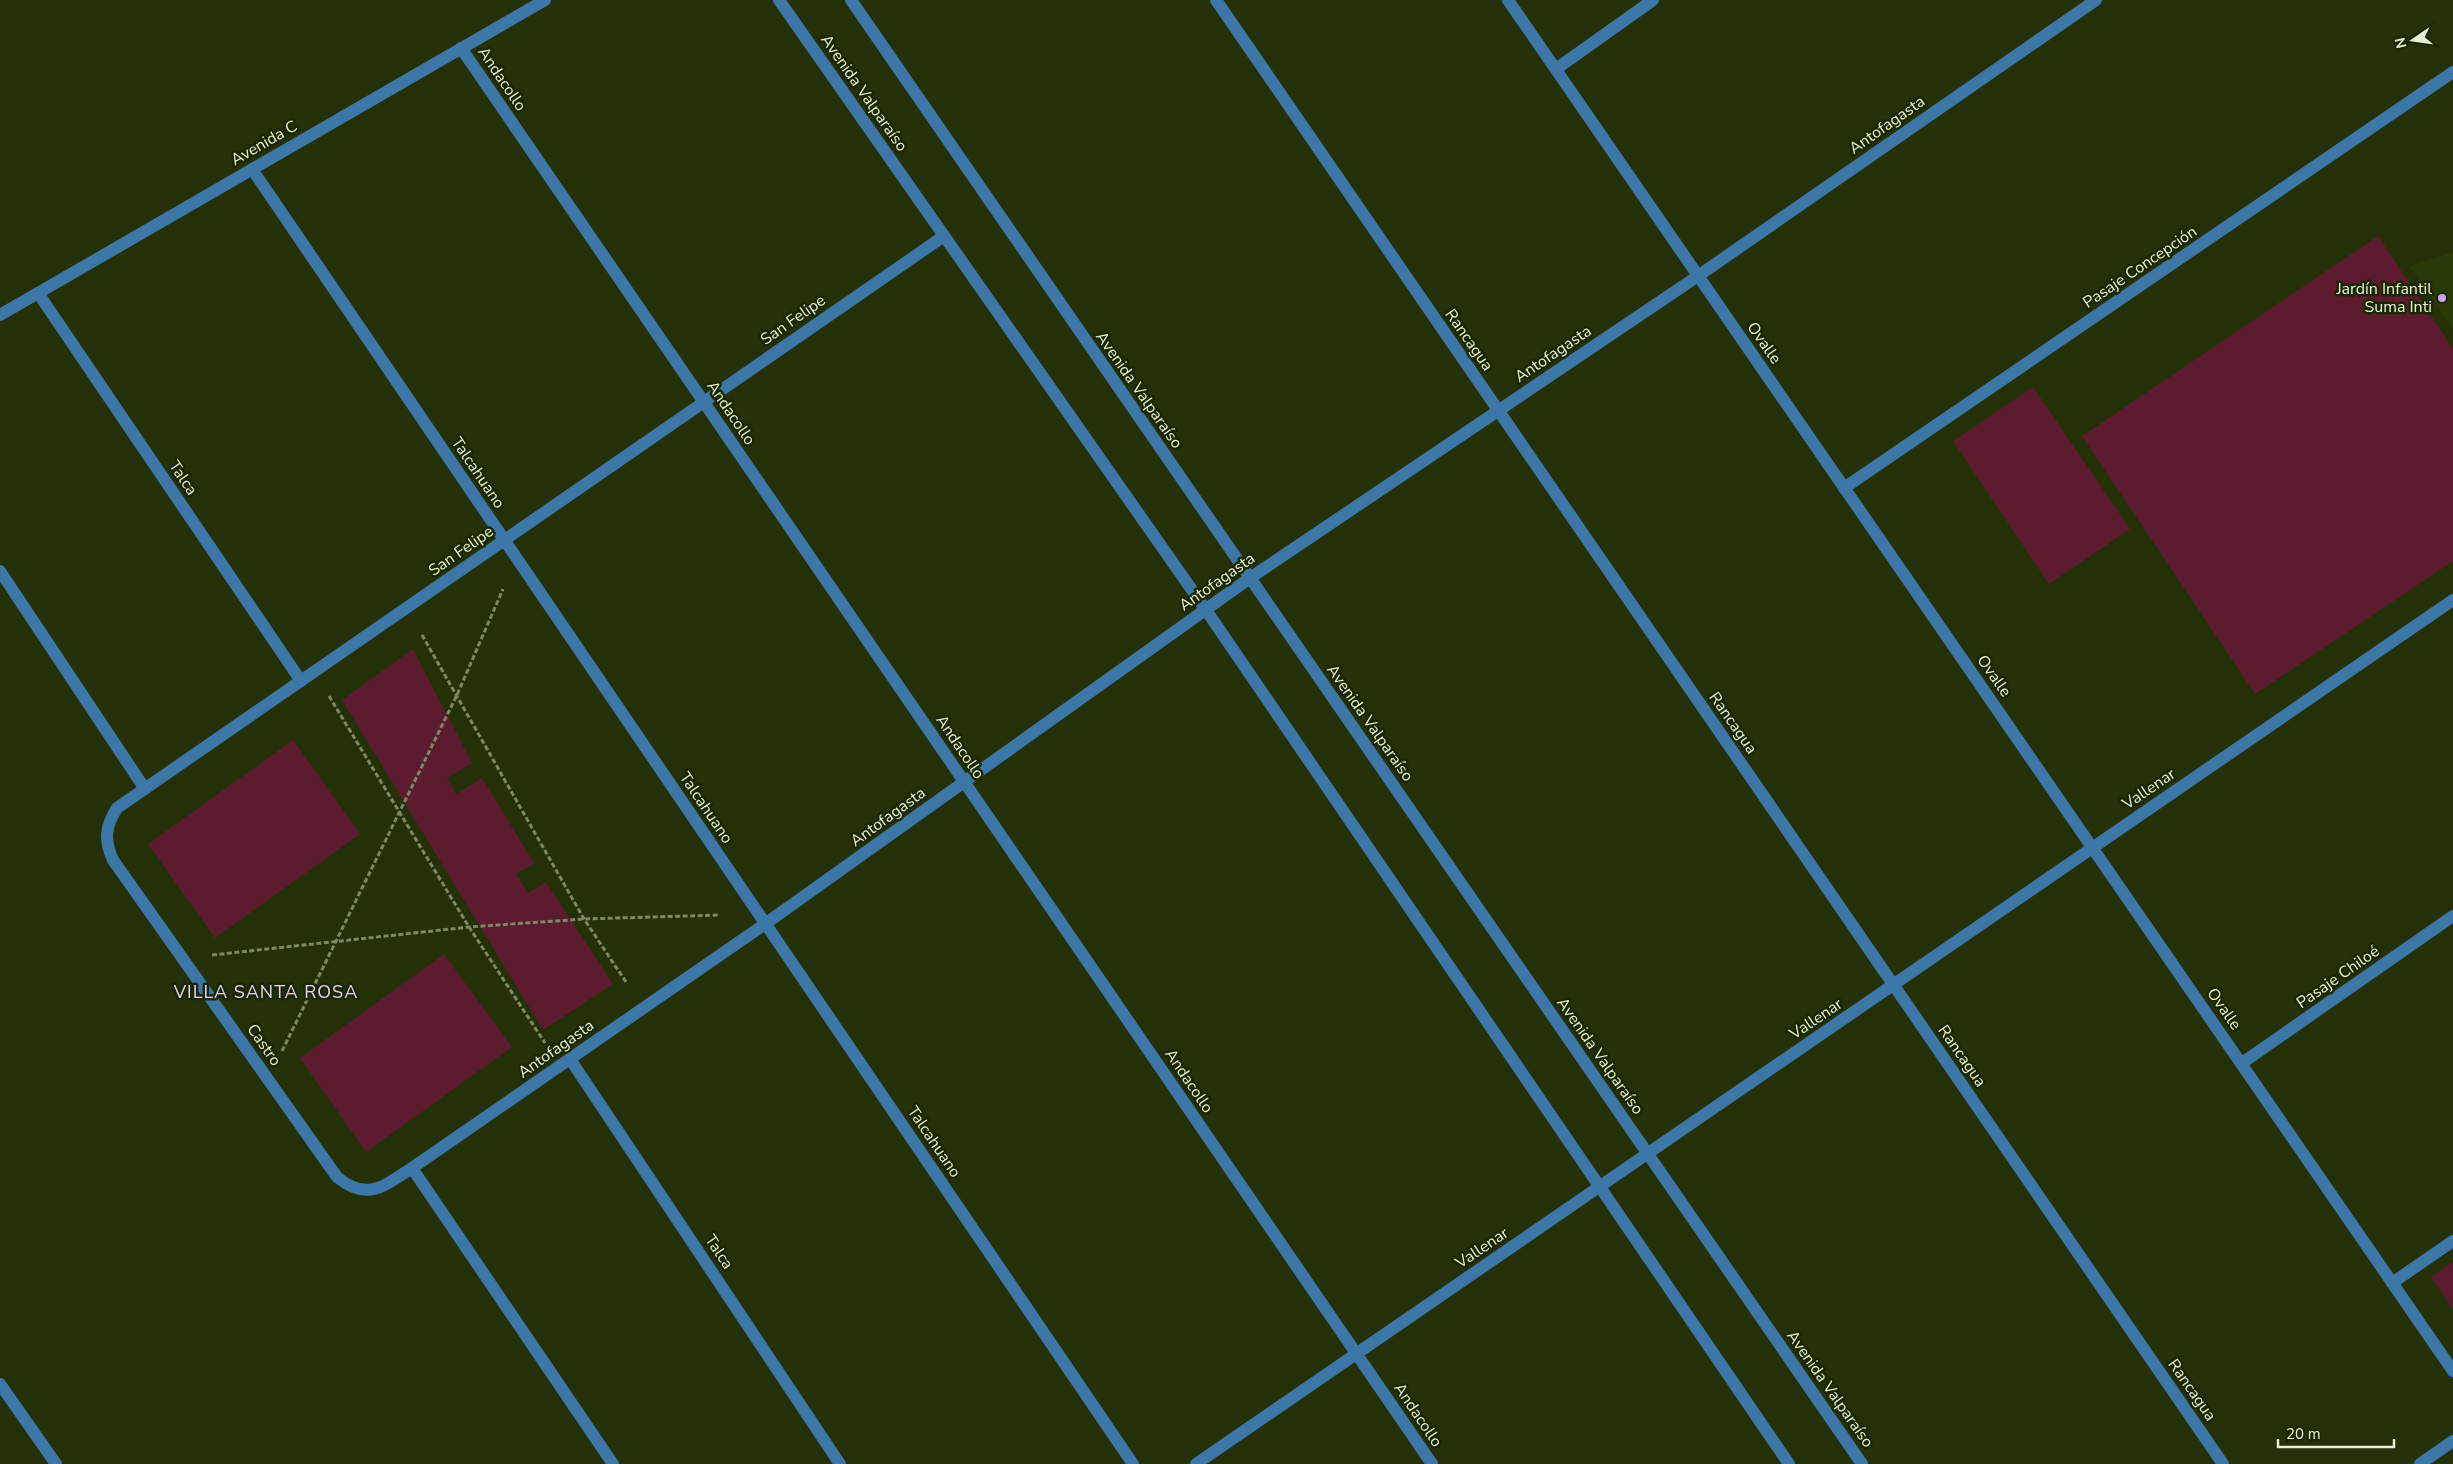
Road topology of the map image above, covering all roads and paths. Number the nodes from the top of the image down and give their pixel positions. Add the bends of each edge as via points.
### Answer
1 (545, 0) edge
2 (779, 0) edge
3 (851, 0) edge
4 (1216, 0) edge
5 (1508, 0) edge
6 (1653, 0) edge
7 (2096, 0) edge
8 (461, 48) junction
9 (1556, 69) junction
10 (2453, 72) edge
11 (252, 169) junction
12 (944, 236) junction
13 (1698, 276) junction
14 (38, 293) junction
15 (0, 315) edge
16 (704, 402) junction
17 (1498, 411) junction
18 (1844, 488) junction
19 (505, 540) junction
20 (0, 571) edge
21 (1250, 578) junction
22 (502, 589) dead end
23 (2453, 600) edge
24 (1206, 610) junction
25 (422, 636) dead end
26 (301, 681) junction
27 (458, 695) junction
28 (329, 696) dead end
29 (964, 782) junction
30 (145, 789) junction
31 (399, 813) junction
32 (106, 833) joint
33 (2092, 848) junction
34 (720, 916) dead end
35 (2453, 916) edge
36 (584, 919) junction
37 (766, 924) junction
38 (469, 926) junction
39 (337, 941) junction
40 (183, 958) junction
41 (626, 982) dead end
42 (1894, 985) junction
43 (545, 1043) dead end
44 (570, 1059) junction
45 (2242, 1064) junction
46 (268, 1078) junction
47 (1648, 1154) junction
48 (412, 1168) junction
49 (1600, 1187) junction
50 (361, 1190) joint
51 (2453, 1241) edge
52 (2392, 1283) junction
53 (1356, 1354) junction
54 (2453, 1371) edge
55 (0, 1384) edge
56 (2453, 1441) edge
57 (56, 1464) edge
58 (613, 1464) edge
59 (840, 1464) edge
60 (1133, 1464) edge
61 (1196, 1464) edge
62 (1432, 1464) edge
63 (1789, 1464) edge
64 (1862, 1464) edge
65 (2223, 1464) edge
66 (2420, 1464) edge

1 - 8 street, Avenida C
2 - 12 street, Avenida Valparaíso
3 - 21 street, Avenida Valparaíso
4 - 17 street, Rancagua
5 - 9 street, Ovalle
6 - 9 street
7 - 13 street, Antofagasta
8 - 11 street, Avenida C
8 - 16 street, Andacollo
9 - 13 street, Ovalle
10 - 18 street, Pasaje Concepción
11 - 14 street, Avenida C
11 - 19 street, Talcahuano
12 - 16 street, San Felipe
12 - 24 street, Avenida Valparaíso
13 - 17 street, Antofagasta
13 - 18 street, Ovalle
14 - 15 street, Avenida C
14 - 26 street, Talca
16 - 19 street, San Felipe
16 - 29 street, Andacollo
17 - 21 street, Antofagasta
17 - 42 street, Rancagua
18 - 33 street, Ovalle
19 - 26 street, San Felipe
19 - 37 street, Talcahuano
20 - 30 street
21 - 24 street, Antofagasta
21 - 47 street, Avenida Valparaíso
22 - 27 path
23 - 33 street, Vallenar
24 - 29 street, Antofagasta
24 - 49 street, Avenida Valparaíso
25 - 27 path
26 - 30 street, San Felipe
27 - 31 path
27 - 36 path
28 - 31 path
29 - 37 street, Antofagasta
29 - 53 street, Andacollo
30 - 32 street, San Felipe via 117,808
31 - 38 path
31 - 39 path
32 - 40 street, Castro via 113,860
33 - 42 street, Vallenar
33 - 45 street, Ovalle
34 - 36 path
35 - 45 street, Pasaje Chiloé
36 - 38 path
36 - 41 path
37 - 44 street, Antofagasta
37 - 60 street, Talcahuano
38 - 39 path
38 - 43 path
39 - 40 path
39 - 46 path
40 - 46 street, Castro
42 - 47 street, Vallenar
42 - 65 street, Rancagua
44 - 48 street, Antofagasta
44 - 59 street, Talca
45 - 52 street, Ovalle
46 - 50 street, Castro via 337,1177 348,1187
47 - 49 street, Vallenar
47 - 64 street, Avenida Valparaíso
48 - 50 street, Antofagasta via 374,1190
48 - 58 street
49 - 53 street, Vallenar
49 - 63 street, Avenida Valparaíso
51 - 52 street
52 - 54 street, Ovalle
53 - 61 street, Vallenar
53 - 62 street, Andacollo
55 - 57 street
56 - 66 street

